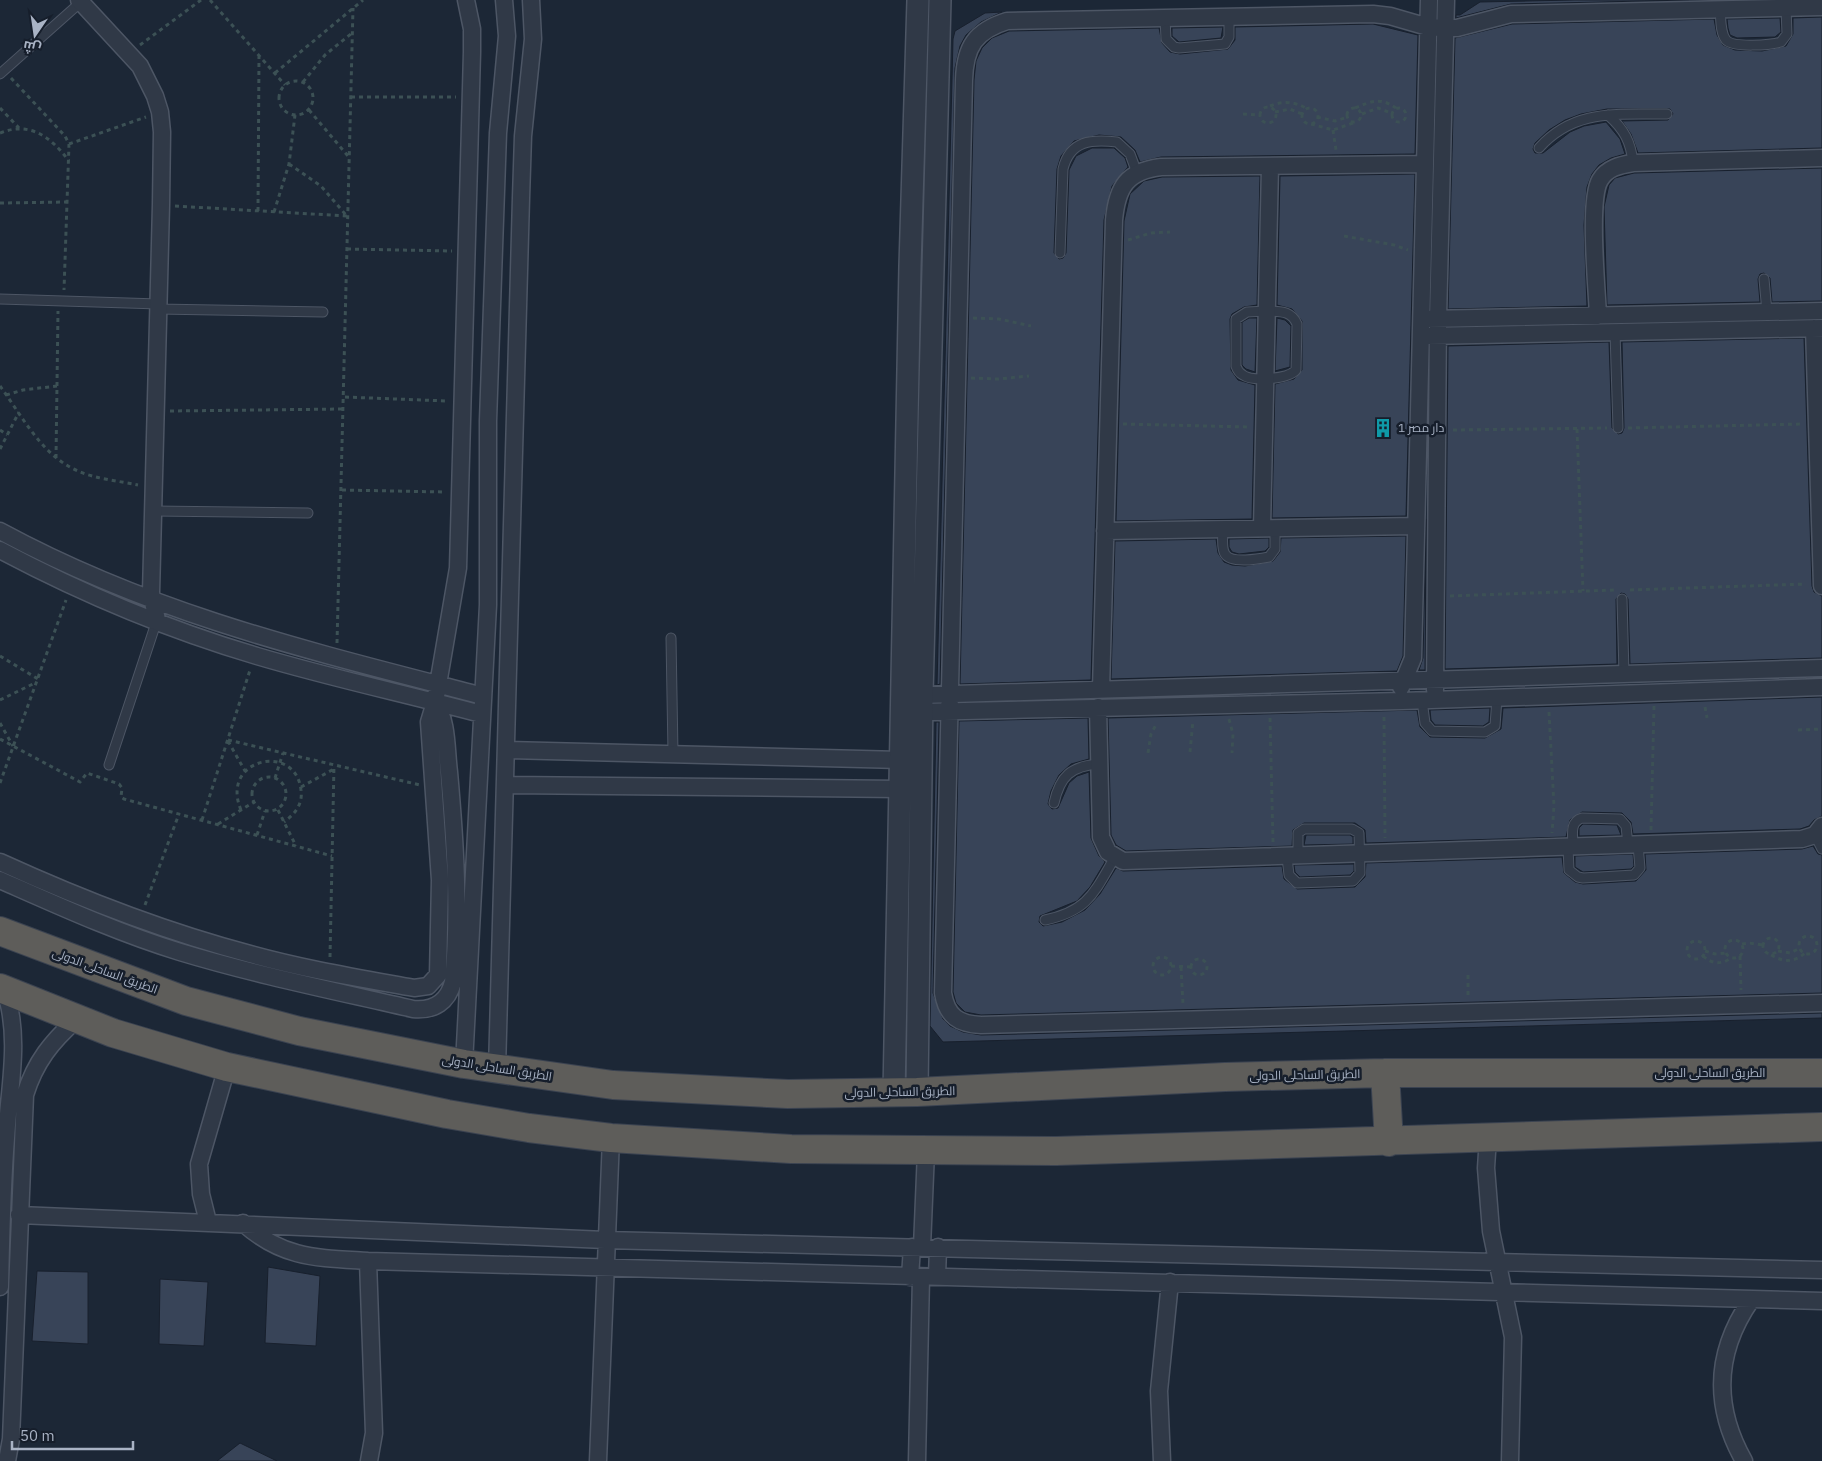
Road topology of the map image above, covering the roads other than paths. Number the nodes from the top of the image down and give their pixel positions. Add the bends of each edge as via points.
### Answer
1 (466, 0) edge
2 (504, 0) edge
3 (531, 0) edge
4 (918, 0) edge
5 (940, 0) edge
6 (1429, 0) edge
7 (1446, 0) edge
8 (80, 1) edge
9 (1822, 7) edge
10 (1786, 8) junction
11 (1720, 9) junction
12 (1229, 17) junction
13 (1165, 18) junction
14 (1428, 27) junction
15 (1445, 28) junction
16 (2, 72) edge
17 (1667, 114) dead end
18 (1608, 115) junction
19 (1539, 148) dead end
20 (1822, 158) edge
21 (1633, 163) junction
22 (1424, 164) junction
23 (1270, 166) junction
24 (1137, 173) junction
25 (1060, 253) dead end
26 (1764, 279) dead end
27 (0, 298) edge
28 (159, 306) junction
29 (1267, 311) junction
30 (1822, 311) edge
31 (323, 312) dead end
32 (1767, 312) junction
33 (1598, 316) junction
34 (1420, 319) junction
35 (1438, 319) junction
36 (1818, 328) edge
37 (1616, 332) junction
38 (1420, 336) junction
39 (1437, 336) junction
40 (1266, 378) junction
41 (1618, 428) dead end
42 (154, 511) junction
43 (308, 513) dead end
44 (1416, 526) junction
45 (1269, 528) junction
46 (1223, 529) junction
47 (0, 531) edge
48 (1105, 531) junction
49 (0, 550) edge
50 (1822, 586) edge
51 (1622, 599) dead end
52 (151, 601) junction
53 (157, 620) junction
54 (486, 637) junction
55 (509, 637) junction
56 (671, 638) dead end
57 (1822, 668) edge
58 (1624, 674) junction
59 (1435, 679) junction
60 (1404, 680) junction
61 (438, 685) junction
62 (1822, 687) edge
63 (1101, 689) junction
64 (951, 694) junction
65 (483, 696) junction
66 (1497, 698) junction
67 (1429, 700) junction
68 (1402, 701) junction
69 (435, 702) junction
70 (922, 704) junction
71 (1098, 706) junction
72 (950, 712) junction
73 (481, 714) junction
74 (506, 750) junction
75 (673, 753) junction
76 (901, 760) junction
77 (1099, 764) junction
78 (109, 766) dead end
79 (505, 785) junction
80 (900, 789) junction
81 (478, 804) junction
82 (1054, 804) dead end
83 (504, 806) junction
84 (1820, 837) edge
85 (1639, 845) junction
86 (1565, 847) junction
87 (1360, 854) junction
88 (1115, 857) junction
89 (1286, 857) junction
90 (0, 862) edge
91 (0, 880) edge
92 (1044, 920) dead end
93 (0, 932) edge
94 (428, 986) junction
95 (2, 989) edge
96 (444, 1001) junction
97 (1822, 1003) edge
98 (77, 1019) junction
99 (464, 1064) junction
100 (227, 1067) junction
101 (498, 1069) junction
102 (1822, 1072) edge
103 (1385, 1073) junction
104 (906, 1092) junction
105 (1822, 1127) edge
106 (1488, 1137) junction
107 (611, 1138) junction
108 (3, 1140) edge
109 (1389, 1142) junction
110 (926, 1151) junction
111 (19, 1215) junction
112 (208, 1222) junction
113 (244, 1224) junction
114 (605, 1240) junction
115 (917, 1247) junction
116 (938, 1247) junction
117 (368, 1261) junction
118 (1497, 1261) junction
119 (604, 1267) junction
120 (1822, 1270) edge
121 (923, 1277) junction
122 (1170, 1282) junction
123 (0, 1287) edge
124 (1504, 1292) junction
125 (1751, 1300) junction
126 (1822, 1301) edge
127 (7, 1461) edge
128 (369, 1461) edge
129 (598, 1461) edge
130 (917, 1461) edge
131 (1162, 1461) edge
132 (1510, 1461) edge
133 (1744, 1461) edge

1 - 61 street via 472,29 461,492 457,578
2 - 54 street via 507,36 497,142 488,421
3 - 55 street via 533,39 521,198
4 - 76 street
5 - 70 street
6 - 14 street
7 - 15 street
8 - 16 lane
8 - 28 street via 129,52 149,80 160,112
9 - 10 street
10 - 11 street
10 - 11 lane via 1787,34 1781,42 1736,44 1730,43 1723,34
11 - 15 street via 1511,14
12 - 13 street
12 - 13 lane via 1229,37 1225,44 1179,48 1166,40
12 - 14 street via 1373,14
13 - 64 street via 1007,21 985,31 969,48 964,64
14 - 15 street
14 - 22 street
15 - 35 street
17 - 18 lane
18 - 19 lane via 1574,121 1560,128
18 - 21 lane via 1627,136
20 - 21 street
21 - 33 street via 1608,171 1599,181 1596,194
22 - 23 street
22 - 34 street
23 - 24 street via 1161,167
23 - 29 street
24 - 25 lane via 1130,154 1117,142 1082,143 1072,148 1063,168
24 - 48 street via 1128,179 1117,197
26 - 32 lane
27 - 28 lane
28 - 31 lane
28 - 42 street
29 - 40 street
29 - 40 lane via 1286,312 1295,318 1297,364 1292,375
29 - 40 lane via 1241,314 1235,325 1238,371 1248,377
30 - 32 street
32 - 33 street
33 - 35 street
34 - 35 street
34 - 38 street
35 - 39 street
36 - 37 street
36 - 50 street
37 - 39 street
37 - 41 lane
38 - 39 street
38 - 44 street
39 - 59 street
40 - 45 street via 1264,428
42 - 43 lane
42 - 52 street
44 - 45 street
44 - 60 street via 1413,658
45 - 46 street
45 - 46 lane via 1275,549 1269,557 1232,559 1225,554
46 - 48 street
47 - 52 street via 60,562
48 - 63 street
49 - 53 street via 72,585
51 - 58 lane
52 - 53 street
52 - 61 street via 240,632
53 - 69 street via 255,655
53 - 78 lane
54 - 55 street
54 - 65 street
55 - 74 street
56 - 75 lane
57 - 58 street
58 - 59 street
59 - 60 street
59 - 67 street
60 - 63 street
60 - 68 street
61 - 65 street
61 - 69 street
62 - 66 street
63 - 64 street
64 - 70 street
64 - 72 street
65 - 73 street
66 - 67 street
66 - 67 lane via 1495,726 1485,732 1432,731 1425,723
67 - 68 street
68 - 71 street
69 - 73 street
69 - 94 street via 429,722 440,880 439,968 434,982
69 - 96 street via 444,721 455,879 454,970 450,993
70 - 72 street
70 - 104 street
71 - 72 street
71 - 77 street
72 - 97 street via 943,993 945,1005 959,1022 981,1025
73 - 81 street
74 - 75 street
74 - 79 street
75 - 76 street
76 - 80 street
77 - 82 lane via 1082,765 1068,774 1058,787
77 - 88 street via 1101,837 1108,852
79 - 80 street
79 - 83 street
80 - 104 street
81 - 83 street
81 - 99 street
83 - 101 street
84 - 85 street
85 - 86 street
85 - 86 lane via 1620,818 1582,818 1573,827
85 - 86 lane via 1640,868 1634,875 1583,878 1569,870
86 - 87 street
87 - 89 street
87 - 89 lane via 1356,830 1304,829 1298,833
87 - 89 lane via 1360,873 1353,881 1297,883 1289,875
88 - 89 street via 1132,862
88 - 92 lane via 1096,890 1082,906 1065,916
90 - 94 street via 139,920 252,955 414,988
91 - 96 street via 119,930 248,971 424,1010
93 - 99 highway, الطريق الساحلى الدولى via 186,1001 299,1031
94 - 96 street
95 - 98 highway
95 - 108 street via 12,1011 14,1045
98 - 100 highway via 170,1052
98 - 111 street via 44,1052 27,1087
99 - 101 highway, الطريق الساحلى الدولى
100 - 107 highway via 447,1114
100 - 112 street via 199,1164 201,1194
101 - 104 highway, الطريق الساحلى الدولى via 623,1086 788,1094
102 - 103 highway, الطريق الساحلى الدولى
103 - 104 highway, الطريق الساحلى الدولى
103 - 109 highway
105 - 106 highway
106 - 109 highway
106 - 118 street via 1487,1199
107 - 110 highway via 791,1150
107 - 114 street
108 - 123 street
109 - 110 highway via 1056,1151
110 - 115 street
111 - 112 street
111 - 127 street via 11,1439
112 - 113 street
113 - 114 street
113 - 117 street via 268,1243 297,1255
114 - 115 street
114 - 119 street
115 - 116 street
115 - 121 street
116 - 118 street
116 - 121 street
117 - 119 street
117 - 128 street via 374,1433
118 - 120 street
118 - 124 street
119 - 121 street
119 - 129 street
121 - 122 street
121 - 130 street
122 - 124 street
122 - 131 street via 1159,1391
124 - 125 street
124 - 132 street via 1513,1352
125 - 126 street
125 - 133 street via 1727,1345 1721,1383 1726,1422

